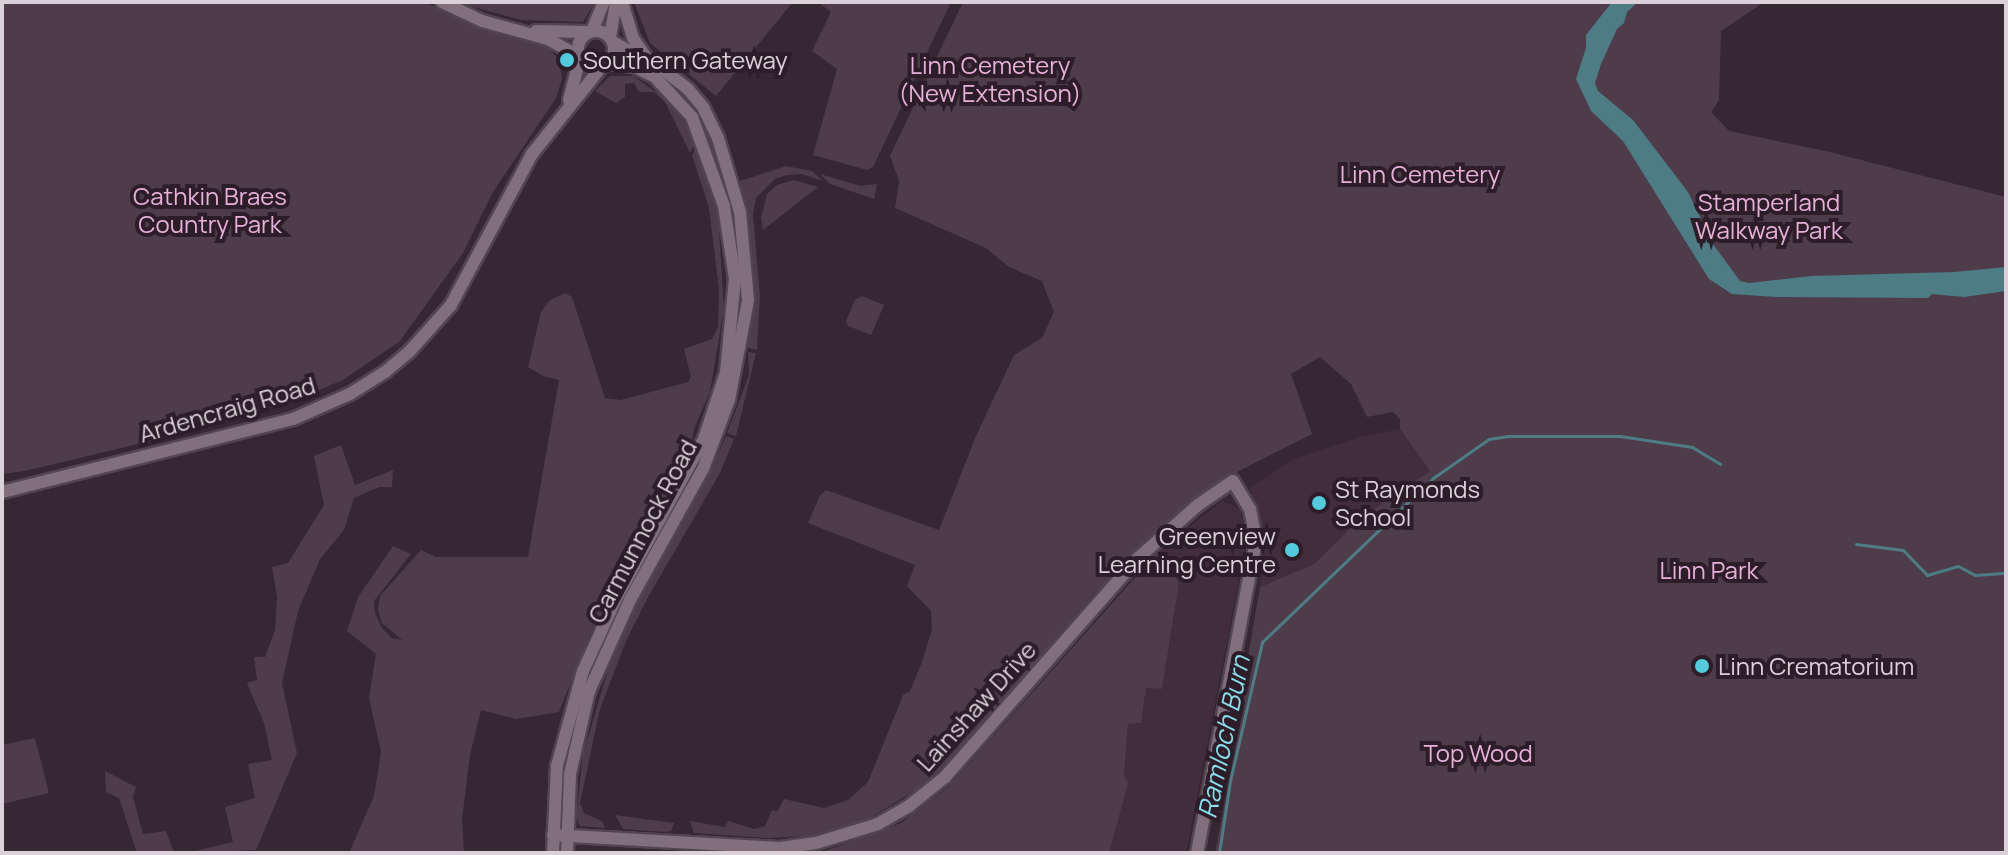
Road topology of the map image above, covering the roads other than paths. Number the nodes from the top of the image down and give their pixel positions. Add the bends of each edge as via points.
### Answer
1 (442, 2) edge
2 (604, 2) edge
3 (616, 2) edge
4 (622, 2) edge
5 (521, 31) junction
6 (590, 31) junction
7 (612, 39) junction
8 (580, 57) junction
9 (647, 58) junction
10 (605, 65) junction
11 (562, 114) junction
12 (2, 492) edge
13 (553, 835) junction
14 (567, 836) junction
15 (553, 853) edge
16 (567, 853) edge
17 (1197, 853) edge

1 - 5 street via 482,21
2 - 6 street
3 - 7 street
4 - 9 street via 633,38
5 - 6 street
5 - 8 street
6 - 7 street
6 - 8 street via 580,40
7 - 9 street, Carmunnock Road
7 - 10 street via 614,54
8 - 10 street via 590,66
8 - 11 street, Ardencraig Road
9 - 14 street, Carmunnock Road via 688,89 718,138 740,212 748,300 729,400 703,469 630,600 589,691 574,746
10 - 11 street, Ardencraig Road
10 - 13 street, Carmunnock Road via 633,66 655,77 692,117 724,206 735,279 726,372 704,439 616,599 583,671 557,766
11 - 12 street, Ardencraig Road via 532,154 451,305 409,352 368,383 293,419
13 - 14 street, Lainshaw Drive
13 - 15 street, Carmunnock Road
14 - 16 street, Carmunnock Road
14 - 17 street, Lainshaw Drive via 780,848 878,824 945,777 1137,559 1233,481 1250,509 1256,541

